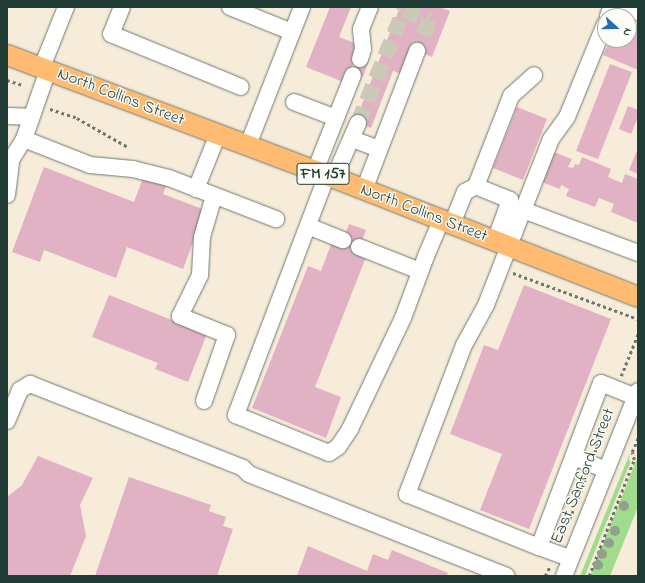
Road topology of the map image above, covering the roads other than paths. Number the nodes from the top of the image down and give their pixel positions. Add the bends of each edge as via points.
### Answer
1 (66, 7) edge
2 (122, 7) edge
3 (230, 7) edge
4 (302, 7) edge
5 (370, 7) edge
6 (626, 7) edge
7 (638, 12) edge
8 (292, 32) junction
9 (597, 44) edge
10 (417, 51) tunnel mouth
11 (7, 54) edge
12 (360, 58) dead end
13 (45, 68) junction
14 (353, 75) dead end
15 (534, 75) dead end
16 (241, 87) dead end
17 (294, 102) dead end
18 (7, 116) edge
19 (31, 117) junction
20 (336, 118) junction
21 (358, 123) tunnel mouth
22 (218, 134) junction
23 (24, 139) junction
24 (352, 139) junction
25 (248, 145) junction
26 (379, 149) junction
27 (325, 175) junction
28 (476, 186) junction
29 (196, 188) junction
30 (364, 190) junction
31 (7, 195) edge
32 (214, 196) junction
33 (523, 210) junction
34 (276, 219) dead end
35 (446, 222) junction
36 (308, 226) junction
37 (343, 240) dead end
38 (502, 244) junction
39 (359, 247) dead end
40 (638, 253) edge
41 (420, 272) junction
42 (638, 297) edge
43 (637, 396) edge
44 (204, 401) dead end
45 (7, 421) edge
46 (574, 457) junction
47 (606, 470) junction
48 (539, 547) junction
49 (570, 558) junction
50 (506, 576) edge
51 (564, 576) edge

1 - 13 street
2 - 16 street via 111,34
3 - 8 street
4 - 8 street
5 - 12 street via 361,28 363,49
6 - 7 street
8 - 25 street
9 - 33 street via 567,117 551,139
10 - 26 street
11 - 13 main road, North Collins Street / FM 157
13 - 19 street
13 - 22 main road, North Collins Street / FM 157
14 - 20 street
15 - 28 street via 511,96
17 - 20 street
18 - 19 street
19 - 23 street
20 - 27 street
21 - 24 street
22 - 25 main road, North Collins Street / FM 157
22 - 29 street
23 - 29 street via 90,165 133,169
23 - 31 street via 11,160
24 - 26 street
24 - 27 street
25 - 27 main road, North Collins Street / FM 157
26 - 30 street
27 - 30 main road, North Collins Street / FM 157
27 - 36 street
28 - 35 street via 464,192
28 - 38 street via 510,200
29 - 32 street
30 - 35 main road, North Collins Street / FM 157
32 - 34 street
32 - 44 street via 202,237 200,275 180,316 226,335
33 - 38 street
33 - 40 street
35 - 38 main road, North Collins Street / FM 157
35 - 41 street
36 - 37 street
36 - 41 street via 236,415 329,453 338,447 350,429 403,318
38 - 42 main road, North Collins Street / FM 157
38 - 48 street via 500,268 486,305 464,345 407,494
39 - 41 street
43 - 46 street via 601,383
43 - 47 street, East Sanford Street
45 - 50 street via 20,390 30,384
46 - 47 street
46 - 48 street
47 - 49 street, East Sanford Street
48 - 49 street
49 - 51 street, East Sanford Street

